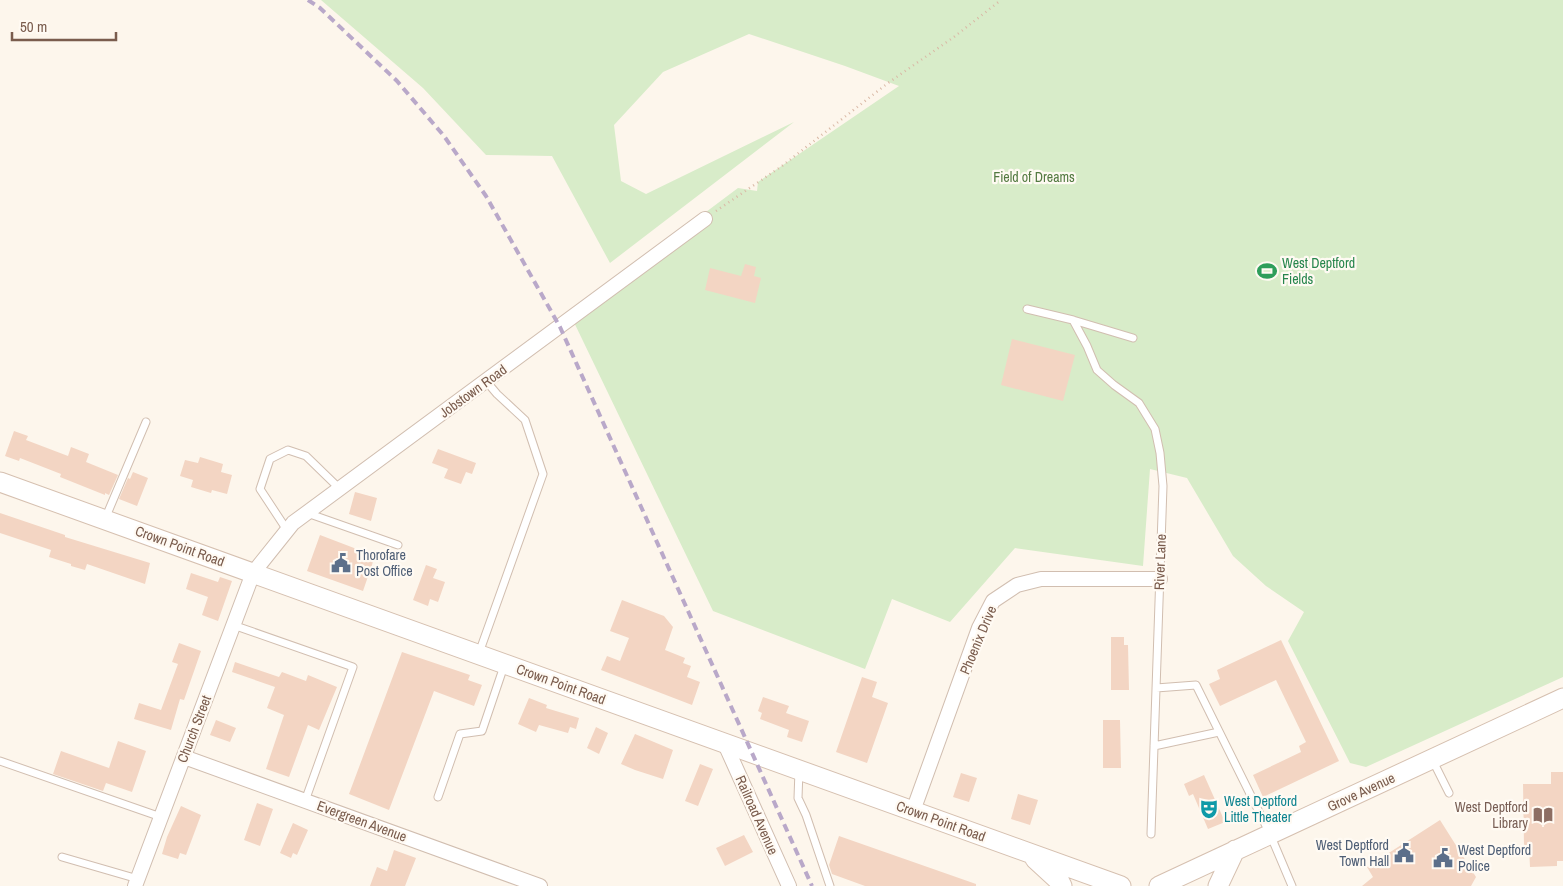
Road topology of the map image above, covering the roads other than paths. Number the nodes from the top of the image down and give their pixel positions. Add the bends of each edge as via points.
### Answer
1 (704, 219) road end
2 (1027, 309) dead end
3 (1073, 320) junction
4 (1133, 338) dead end
5 (486, 381) junction
6 (146, 422) dead end
7 (0, 482) edge
8 (340, 489) junction
9 (307, 512) junction
10 (104, 519) junction
11 (287, 530) junction
12 (398, 545) dead end
13 (253, 573) junction
14 (1160, 579) junction
15 (233, 625) junction
16 (479, 654) junction
17 (505, 663) junction
18 (1156, 688) junction
19 (1563, 698) edge
20 (1219, 732) junction
21 (725, 744) junction
22 (1154, 746) junction
23 (184, 757) junction
24 (1432, 759) junction
25 (0, 762) edge
26 (799, 770) junction
27 (1449, 793) dead end
28 (438, 797) dead end
29 (305, 801) junction
30 (912, 811) junction
31 (161, 817) junction
32 (1151, 834) dead end
33 (1270, 834) junction
34 (1235, 850) junction
35 (1028, 853) junction
36 (62, 857) dead end
37 (137, 882) edge
38 (540, 886) edge
39 (789, 886) edge
40 (830, 886) edge
41 (1062, 886) edge
42 (1121, 886) edge
43 (1159, 886) edge
44 (1218, 886) edge
45 (1292, 886) edge

1 - 5 street, Jobstown Road
2 - 3 lane
3 - 4 lane
3 - 14 lane, River Lane via 1097,370 1139,403 1155,429 1163,486
5 - 8 street, Jobstown Road
5 - 16 lane via 525,420 543,474
6 - 10 lane
7 - 10 main road, Crown Point Road
8 - 9 street, Jobstown Road
8 - 11 lane via 306,456 288,450 270,459 260,488
9 - 11 street, Jobstown Road
9 - 12 lane
10 - 13 main road, Crown Point Road
11 - 13 street, Jobstown Road
13 - 15 street, Church Street
13 - 16 main road, Crown Point Road
14 - 18 lane, River Lane
14 - 30 street, Phoenix Drive via 1041,579 1017,585 993,601 979,628
15 - 23 street, Church Street
15 - 29 lane via 354,667
16 - 17 main road, Crown Point Road
17 - 21 main road, Crown Point Road
17 - 28 lane via 482,731 460,734
18 - 20 lane via 1196,686
18 - 22 lane, River Lane
19 - 24 main road, Grove Avenue
20 - 22 lane
20 - 33 lane
21 - 26 main road, Crown Point Road
21 - 39 street, Railroad Avenue
22 - 32 lane, River Lane
23 - 29 street, Evergreen Avenue
23 - 31 street, Church Street
24 - 27 lane
24 - 33 main road, Grove Avenue
25 - 31 lane
26 - 30 main road, Crown Point Road
26 - 40 lane via 798,798
29 - 38 street, Evergreen Avenue
30 - 35 main road, Crown Point Road
31 - 37 street, Church Street
33 - 34 main road, Grove Avenue
33 - 45 lane
34 - 43 main road, Grove Avenue
34 - 44 main road
35 - 41 main road
35 - 42 main road, Crown Point Road
36 - 37 lane

